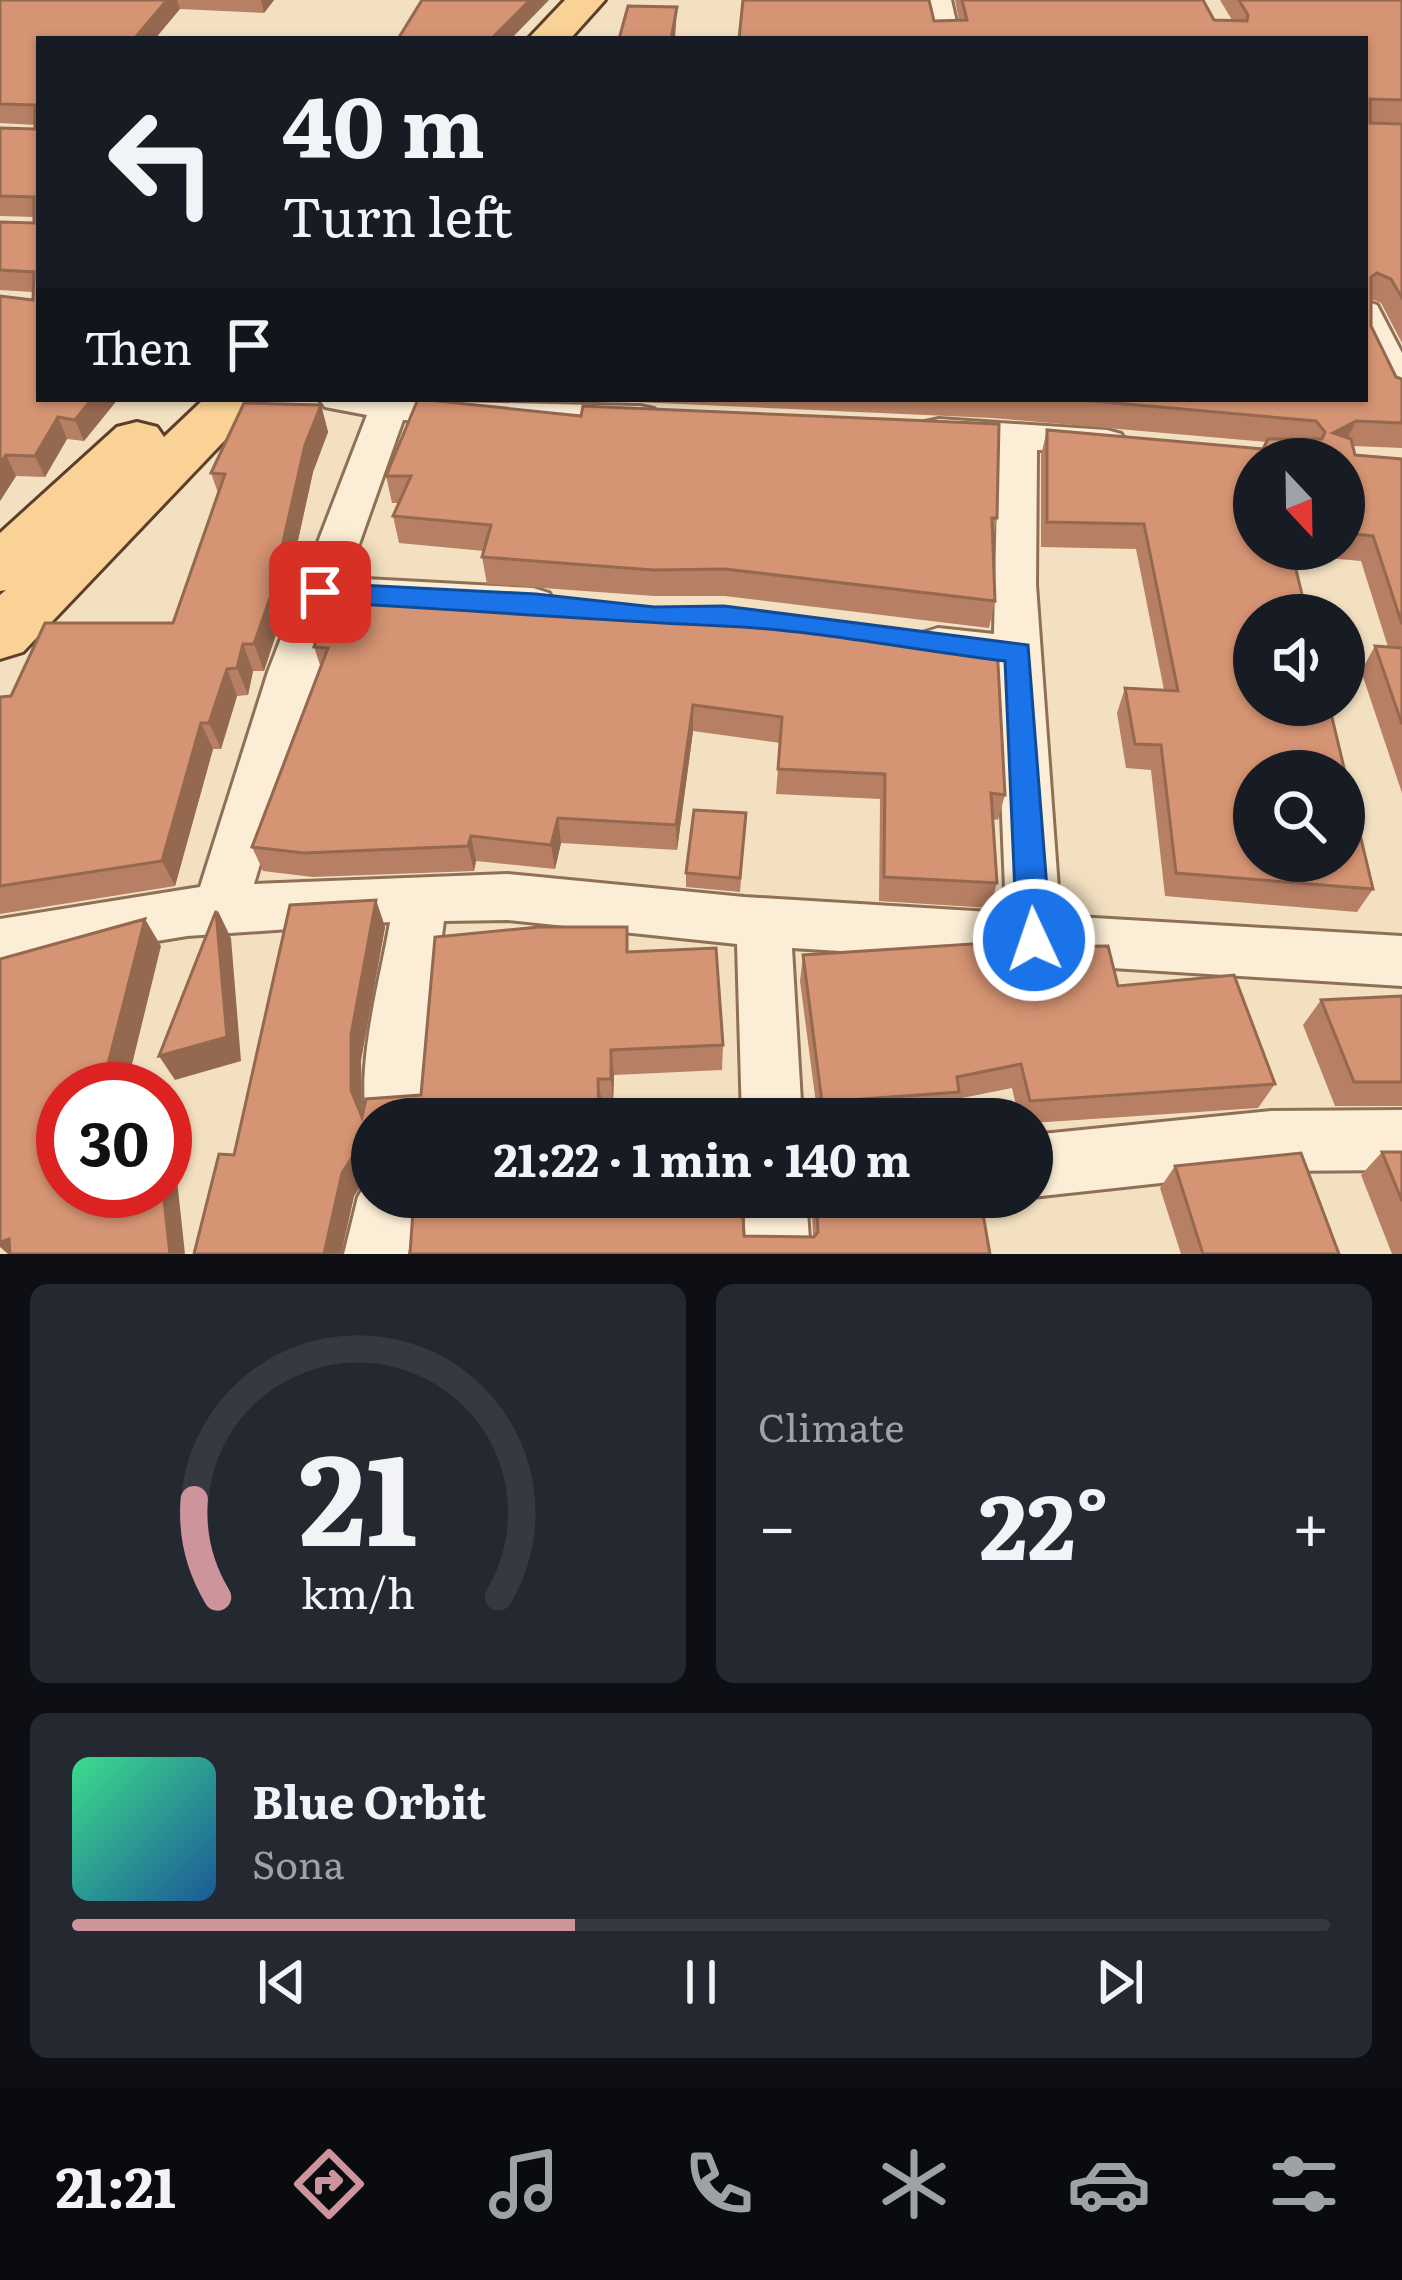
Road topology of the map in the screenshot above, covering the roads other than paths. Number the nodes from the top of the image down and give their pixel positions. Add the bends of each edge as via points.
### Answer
1 (586, 0) edge
2 (608, 0) edge
3 (938, 0) edge
4 (551, 36) edge
5 (572, 36) edge
6 (946, 36) edge
7 (1368, 319) edge
8 (1402, 392) edge
9 (175, 402) edge
10 (233, 402) edge
11 (360, 402) edge
12 (389, 406) junction
13 (682, 420) edge
14 (1002, 423) edge
15 (898, 429) edge
16 (1155, 447) edge
17 (0, 569) edge
18 (320, 592) junction
19 (583, 609) edge
20 (0, 635) edge
21 (905, 641) edge
22 (1018, 653) junction
23 (421, 898) junction
24 (220, 910) junction
25 (764, 922) junction
26 (1034, 940) junction
27 (0, 943) edge
28 (1402, 961) edge
29 (396, 1098) edge
30 (771, 1098) edge
31 (1402, 1140) edge
32 (1053, 1164) edge
33 (384, 1218) edge
34 (777, 1218) edge
35 (376, 1254) edge
36 (778, 1254) edge

1 - 4 main road
2 - 5 main road
3 - 6 street
7 - 8 street
9 - 17 main road
10 - 20 main road
11 - 12 street
12 - 13 street
12 - 18 street
14 - 15 street
14 - 16 street
14 - 22 street
18 - 19 street
18 - 24 street
21 - 22 street
22 - 26 street
23 - 24 street
23 - 25 street via 507,897
23 - 29 street
24 - 27 street
25 - 26 street
25 - 30 street
26 - 28 street
31 - 32 street via 1271,1141
33 - 35 street
34 - 36 street

